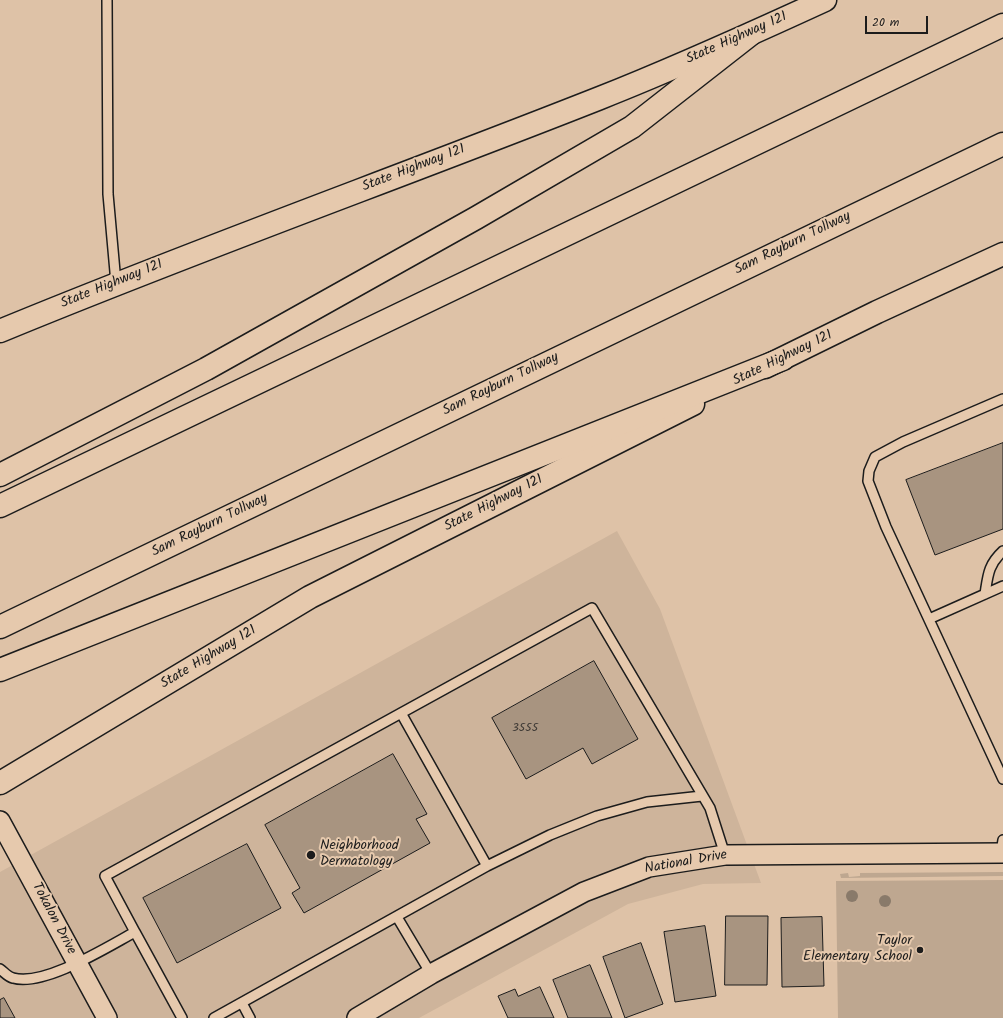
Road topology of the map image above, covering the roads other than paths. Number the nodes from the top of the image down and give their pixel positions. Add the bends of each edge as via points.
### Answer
1 (107, 0) edge
2 (825, 0) edge
3 (1003, 25) edge
4 (751, 34) junction
5 (1003, 144) edge
6 (1003, 254) edge
7 (116, 283) junction
8 (0, 331) edge
9 (783, 359) junction
10 (1003, 399) edge
11 (0, 475) edge
12 (0, 506) edge
13 (1003, 551) edge
14 (1003, 586) edge
15 (985, 594) junction
16 (929, 619) junction
17 (0, 627) edge
18 (0, 670) edge
19 (401, 713) junction
20 (1003, 779) edge
21 (0, 783) edge
22 (702, 796) junction
23 (0, 821) edge
24 (1002, 849) edge
25 (725, 855) junction
26 (487, 866) junction
27 (397, 917) junction
28 (135, 932) junction
29 (77, 964) junction
30 (0, 970) edge
31 (431, 974) junction
32 (242, 1003) junction
33 (107, 1018) edge
34 (182, 1018) edge
35 (214, 1018) edge
36 (250, 1018) edge
37 (357, 1018) edge

1 - 7 lane via 108,194
2 - 4 main road, State Highway 121
3 - 12 main road
4 - 7 main road, State Highway 121 via 601,97
4 - 11 main road via 632,127 476,218 206,369
5 - 17 main road, Sam Rayburn Tollway
6 - 9 main road, State Highway 121
7 - 8 main road, State Highway 121
9 - 18 main road
9 - 21 main road, State Highway 121 via 310,597
10 - 16 lane via 902,442 875,457 869,471 868,481 886,527
13 - 15 lane via 993,560 989,569
14 - 15 lane
15 - 16 lane
16 - 20 lane
19 - 22 lane via 592,608
19 - 26 lane
19 - 28 lane via 105,876
22 - 25 lane via 710,808
22 - 26 lane via 647,802 597,816
23 - 29 street, Tokalon Drive
24 - 25 street, National Drive
25 - 31 street, National Drive via 649,867 584,892
26 - 27 lane
27 - 31 lane
27 - 32 lane
28 - 29 lane
28 - 34 lane
29 - 30 lane via 34,979 12,978
29 - 33 street, Tokalon Drive
31 - 37 street, National Drive
32 - 35 lane
32 - 36 lane

